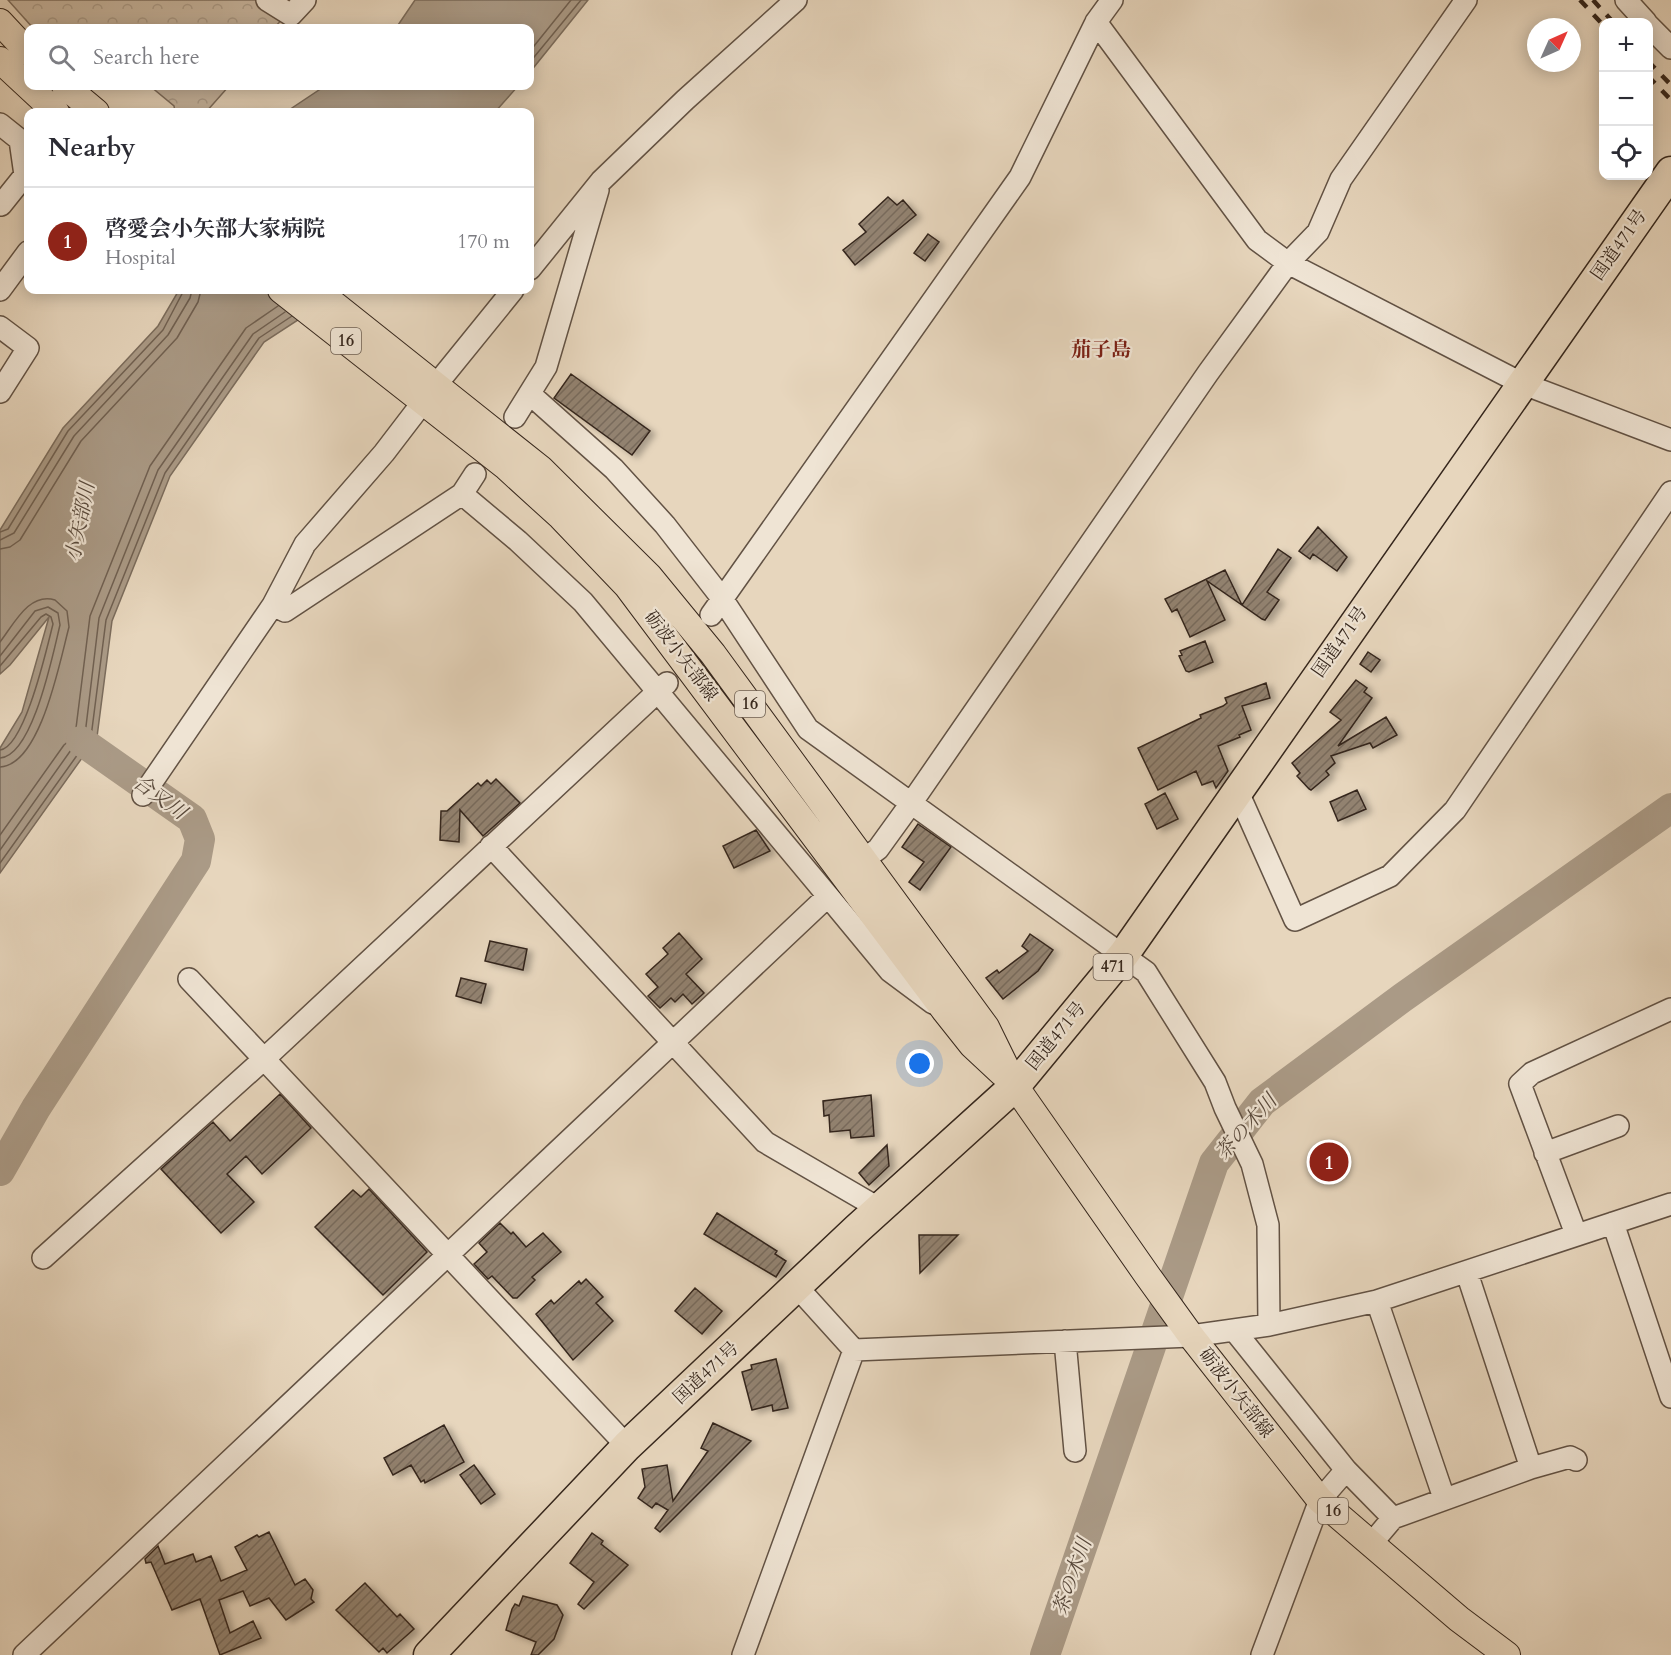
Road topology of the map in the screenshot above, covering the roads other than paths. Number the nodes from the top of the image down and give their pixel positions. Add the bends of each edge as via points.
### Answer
1 (267, 0) edge
2 (305, 0) edge
3 (796, 0) edge
4 (1112, 0) edge
5 (1466, 0) edge
6 (1626, 0) edge
7 (1642, 18) edge
8 (0, 22) edge
9 (1096, 22) junction
10 (1653, 30) edge
11 (24, 48) edge
12 (1671, 48) edge
13 (0, 60) edge
14 (24, 82) edge
15 (32, 90) edge
16 (70, 90) edge
17 (52, 108) edge
18 (91, 108) edge
19 (0, 124) edge
20 (24, 168) edge
21 (1671, 172) edge
22 (24, 176) edge
23 (601, 181) junction
24 (1, 205) edge
25 (24, 257) edge
26 (1288, 263) junction
27 (534, 264) edge
28 (0, 290) edge
29 (287, 294) edge
30 (320, 294) edge
31 (509, 294) edge
32 (0, 327) edge
33 (1521, 383) junction
34 (423, 389) junction
35 (0, 392) edge
36 (531, 394) junction
37 (515, 417) dead end
38 (1671, 440) edge
39 (475, 474) dead end
40 (1671, 492) edge
41 (462, 494) junction
42 (273, 605) junction
43 (716, 606) junction
44 (663, 688) junction
45 (1237, 790) junction
46 (143, 795) dead end
47 (912, 802) junction
48 (491, 846) junction
49 (863, 860) junction
50 (828, 896) junction
51 (1124, 954) junction
52 (189, 979) dead end
53 (1671, 1010) edge
54 (945, 1011) junction
55 (672, 1042) junction
56 (264, 1059) junction
57 (1015, 1086) junction
58 (1618, 1126) dead end
59 (1545, 1153) junction
60 (1671, 1204) edge
61 (880, 1209) junction
62 (1613, 1224) junction
63 (1576, 1234) junction
64 (448, 1253) junction
65 (43, 1258) dead end
66 (1467, 1273) junction
67 (798, 1288) junction
68 (1377, 1300) junction
69 (1269, 1325) junction
70 (1234, 1330) junction
71 (1191, 1336) junction
72 (1065, 1341) junction
73 (854, 1350) junction
74 (1671, 1397) edge
75 (627, 1446) junction
76 (1075, 1451) dead end
77 (1576, 1460) dead end
78 (1532, 1468) junction
79 (1346, 1470) junction
80 (1444, 1498) junction
81 (1320, 1500) junction
82 (1394, 1518) junction
83 (1371, 1544) junction
84 (438, 1652) edge
85 (24, 1655) edge
86 (743, 1655) edge
87 (1262, 1655) edge
88 (1507, 1655) edge

1 - 2 street via 291,15
3 - 23 street
4 - 9 street
5 - 26 street via 1341,179 1318,232
6 - 7 street
8 - 11 main road
9 - 26 street via 1257,240
9 - 43 street via 1020,177
10 - 12 street
13 - 14 main road
15 - 17 main road
16 - 18 main road
19 - 20 street via 20,140
21 - 33 highway, 国道471号 / 471
22 - 24 street
23 - 27 street
23 - 36 street via 546,367
25 - 28 street
26 - 33 street
26 - 47 street
29 - 34 main road, 砺波小矢部線 / 16
30 - 34 main road, 砺波小矢部線 / 16
31 - 34 street
32 - 35 street via 28,348
33 - 38 street
33 - 45 highway, 国道471号 / 471
34 - 42 street via 384,453 305,544
34 - 49 main road, 砺波小矢部線 / 16 via 541,469 649,576 713,654
34 - 54 main road, 砺波小矢部線 / 16 via 561,518 627,586
36 - 37 street
36 - 43 street via 615,469 665,525
39 - 41 street
40 - 45 street via 1455,810 1390,876 1295,920
41 - 42 street via 285,611
41 - 44 street via 584,602
42 - 46 street
43 - 47 street via 808,729
44 - 48 street
44 - 50 street
45 - 51 highway, 国道471号 / 471
47 - 49 street via 878,849
47 - 51 street
48 - 55 street
48 - 56 street
49 - 57 main road, 砺波小矢部線 / 16 via 986,1027
50 - 54 street via 890,971
50 - 55 street
51 - 57 highway, 国道471号 / 471
51 - 69 street via 1146,972 1215,1082 1252,1164 1268,1225
52 - 56 street
53 - 59 street via 1532,1073 1520,1084
54 - 57 main road, 砺波小矢部線 / 16 via 972,1045
55 - 61 street via 765,1142
55 - 64 street
56 - 64 street
56 - 65 street
57 - 61 highway, 国道471号 / 471
57 - 71 main road, 砺波小矢部線 / 16
58 - 59 street
59 - 63 street
60 - 62 street
61 - 67 highway, 国道471号 / 471
62 - 63 street
62 - 74 street
63 - 66 street
64 - 75 street
64 - 85 street
66 - 68 street
66 - 78 street
67 - 73 street
67 - 75 highway, 国道471号 / 471
68 - 69 street
68 - 80 street
69 - 70 street
70 - 71 street
70 - 79 street
71 - 72 street
71 - 81 main road, 砺波小矢部線 / 16
72 - 73 street
72 - 76 street
73 - 86 street
75 - 84 highway, 国道471号 / 471
77 - 78 street via 1570,1457
78 - 80 street
79 - 81 street
79 - 82 street
80 - 82 street
81 - 83 main road, 砺波小矢部線 / 16
81 - 87 street
82 - 83 street
83 - 88 main road, 砺波小矢部線 / 16

